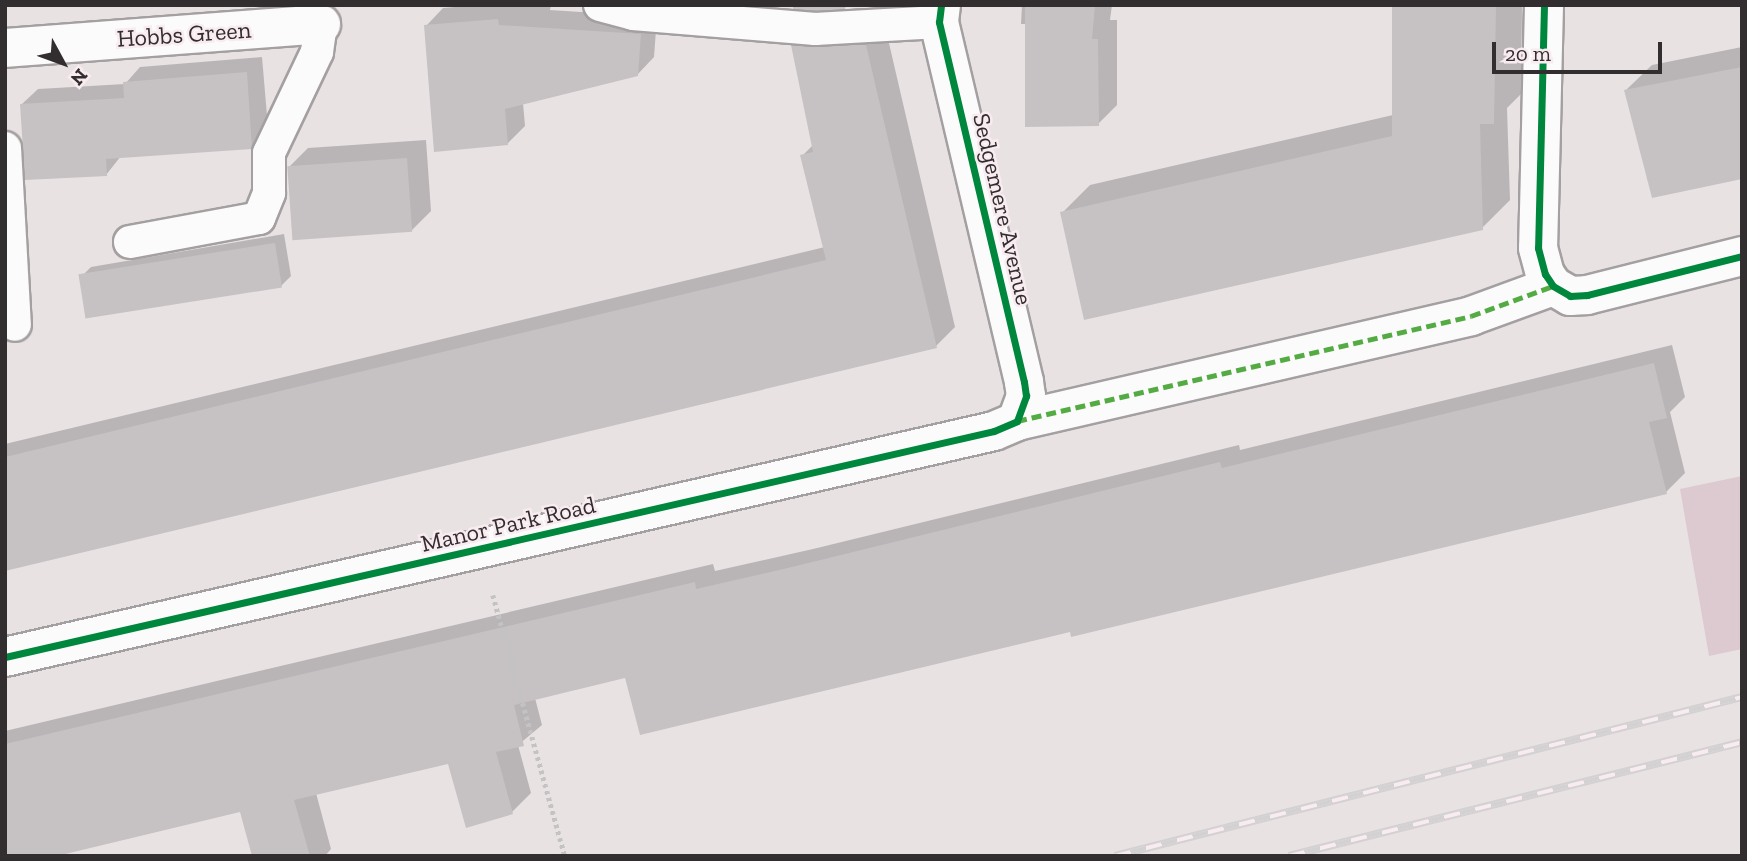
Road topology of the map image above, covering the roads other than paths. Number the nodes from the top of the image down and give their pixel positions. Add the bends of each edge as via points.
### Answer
1 (600, 5) edge
2 (1544, 5) edge
3 (940, 14) edge
4 (321, 24) joint
5 (5, 48) edge
6 (5, 148) edge
7 (130, 242) dead end
8 (1742, 256) edge
9 (1553, 286) junction
10 (15, 325) dead end
11 (1017, 421) junction
12 (5, 657) edge

1 - 3 lane via 633,14 815,29
2 - 9 street via 1538,247 1540,262
3 - 11 street, Sedgemere Avenue via 1024,382 1026,397
4 - 5 street, Hobbs Green
4 - 7 lane via 317,52 270,153 269,193 259,218
6 - 10 lane
8 - 9 street via 1587,295 1570,296
9 - 11 street, Manor Park Road via 1471,316
11 - 12 street, Manor Park Road via 994,431

